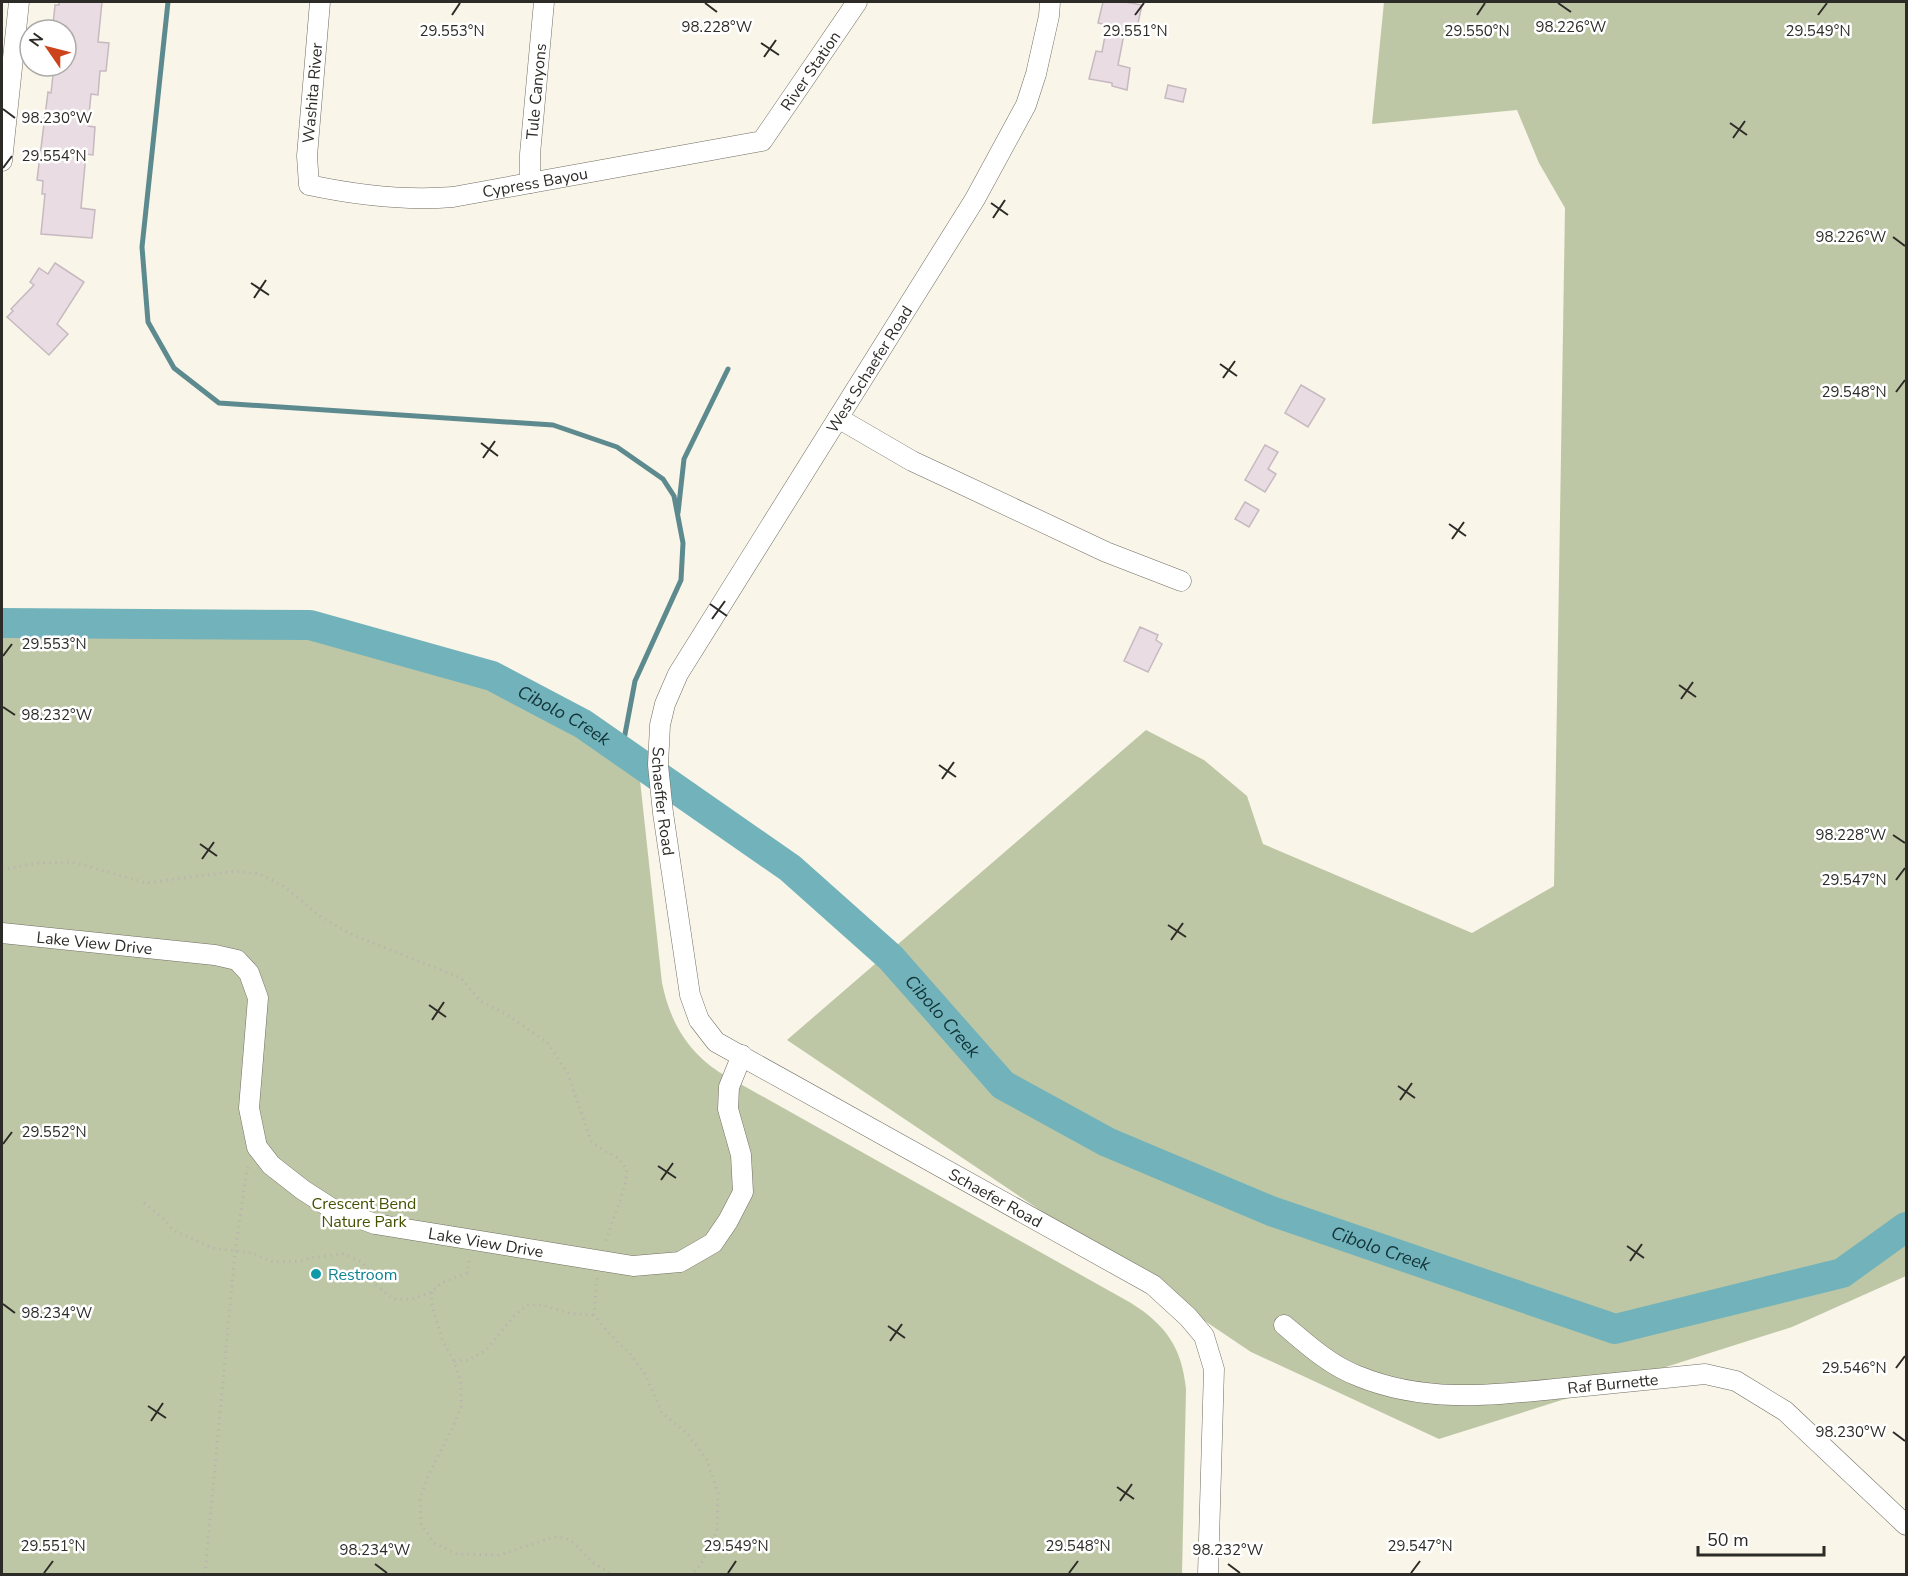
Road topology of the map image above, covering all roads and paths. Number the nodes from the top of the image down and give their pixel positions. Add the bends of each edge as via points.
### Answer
1 (19, 2) edge
2 (320, 2) edge
3 (544, 2) edge
4 (857, 2) edge
5 (1050, 2) edge
6 (762, 141) joint
7 (2, 161) edge
8 (530, 183) junction
9 (309, 185) joint
10 (838, 418) junction
11 (1181, 581) dead end
12 (660, 725) joint
13 (2, 870) edge
14 (673, 877) joint
15 (2, 933) edge
16 (742, 1055) junction
17 (258, 1147) junction
18 (144, 1203) dead end
19 (473, 1240) junction
20 (236, 1252) junction
21 (600, 1261) junction
22 (432, 1292) junction
23 (594, 1314) junction
24 (1284, 1325) dead end
25 (454, 1361) junction
26 (1906, 1526) edge
27 (205, 1575) edge
28 (611, 1575) edge
29 (691, 1575) edge
30 (1209, 1575) edge

1 - 7 street
2 - 9 street, Washita River via 307,156
3 - 8 street, Tule Canyons
4 - 6 street, River Station
5 - 10 street, West Schaefer Road via 1026,105 975,199
6 - 8 street, Cypress Bayou
8 - 9 street, Cypress Bayou via 424,199 346,193
10 - 11 street via 955,481 1106,552
10 - 12 street, West Schaefer Road via 678,674
12 - 14 street, Schaeffer Road via 658,765
13 - 21 path via 37,862 73,862 146,884 237,871 260,874 353,935 461,978 480,1000 547,1042 568,1074 591,1141 618,1158 627,1170
14 - 16 street, Schaefer Road via 690,995 699,1020 717,1042
15 - 17 street, Lake View Drive via 237,960 249,973 258,998 249,1108
16 - 21 street, Lake View Drive via 729,1087 728,1109 741,1155 743,1191 713,1243 680,1262 633,1266
16 - 30 street, Schaefer Road via 1153,1286 1188,1317 1204,1336 1214,1369
17 - 19 street, Lake View Drive via 271,1165 331,1208 375,1224
17 - 20 path via 247,1170
18 - 20 path via 184,1237
19 - 21 street, Lake View Drive
19 - 22 path via 467,1273 441,1283
20 - 22 path via 252,1253 273,1262 344,1254 362,1263 376,1285 393,1299 412,1299
20 - 27 path
21 - 23 path
22 - 25 path via 431,1302 443,1342
23 - 25 path via 527,1305 486,1350 469,1360
23 - 29 path via 645,1374 663,1413 687,1433 707,1460 718,1493 717,1531 700,1566
24 - 26 street, Raf Burnette via 1325,1359 1358,1377 1448,1396 1487,1396 1706,1374 1736,1381 1785,1411
25 - 28 path via 461,1382 461,1407 420,1498 421,1524 434,1543 457,1554 499,1555 554,1537 565,1538

